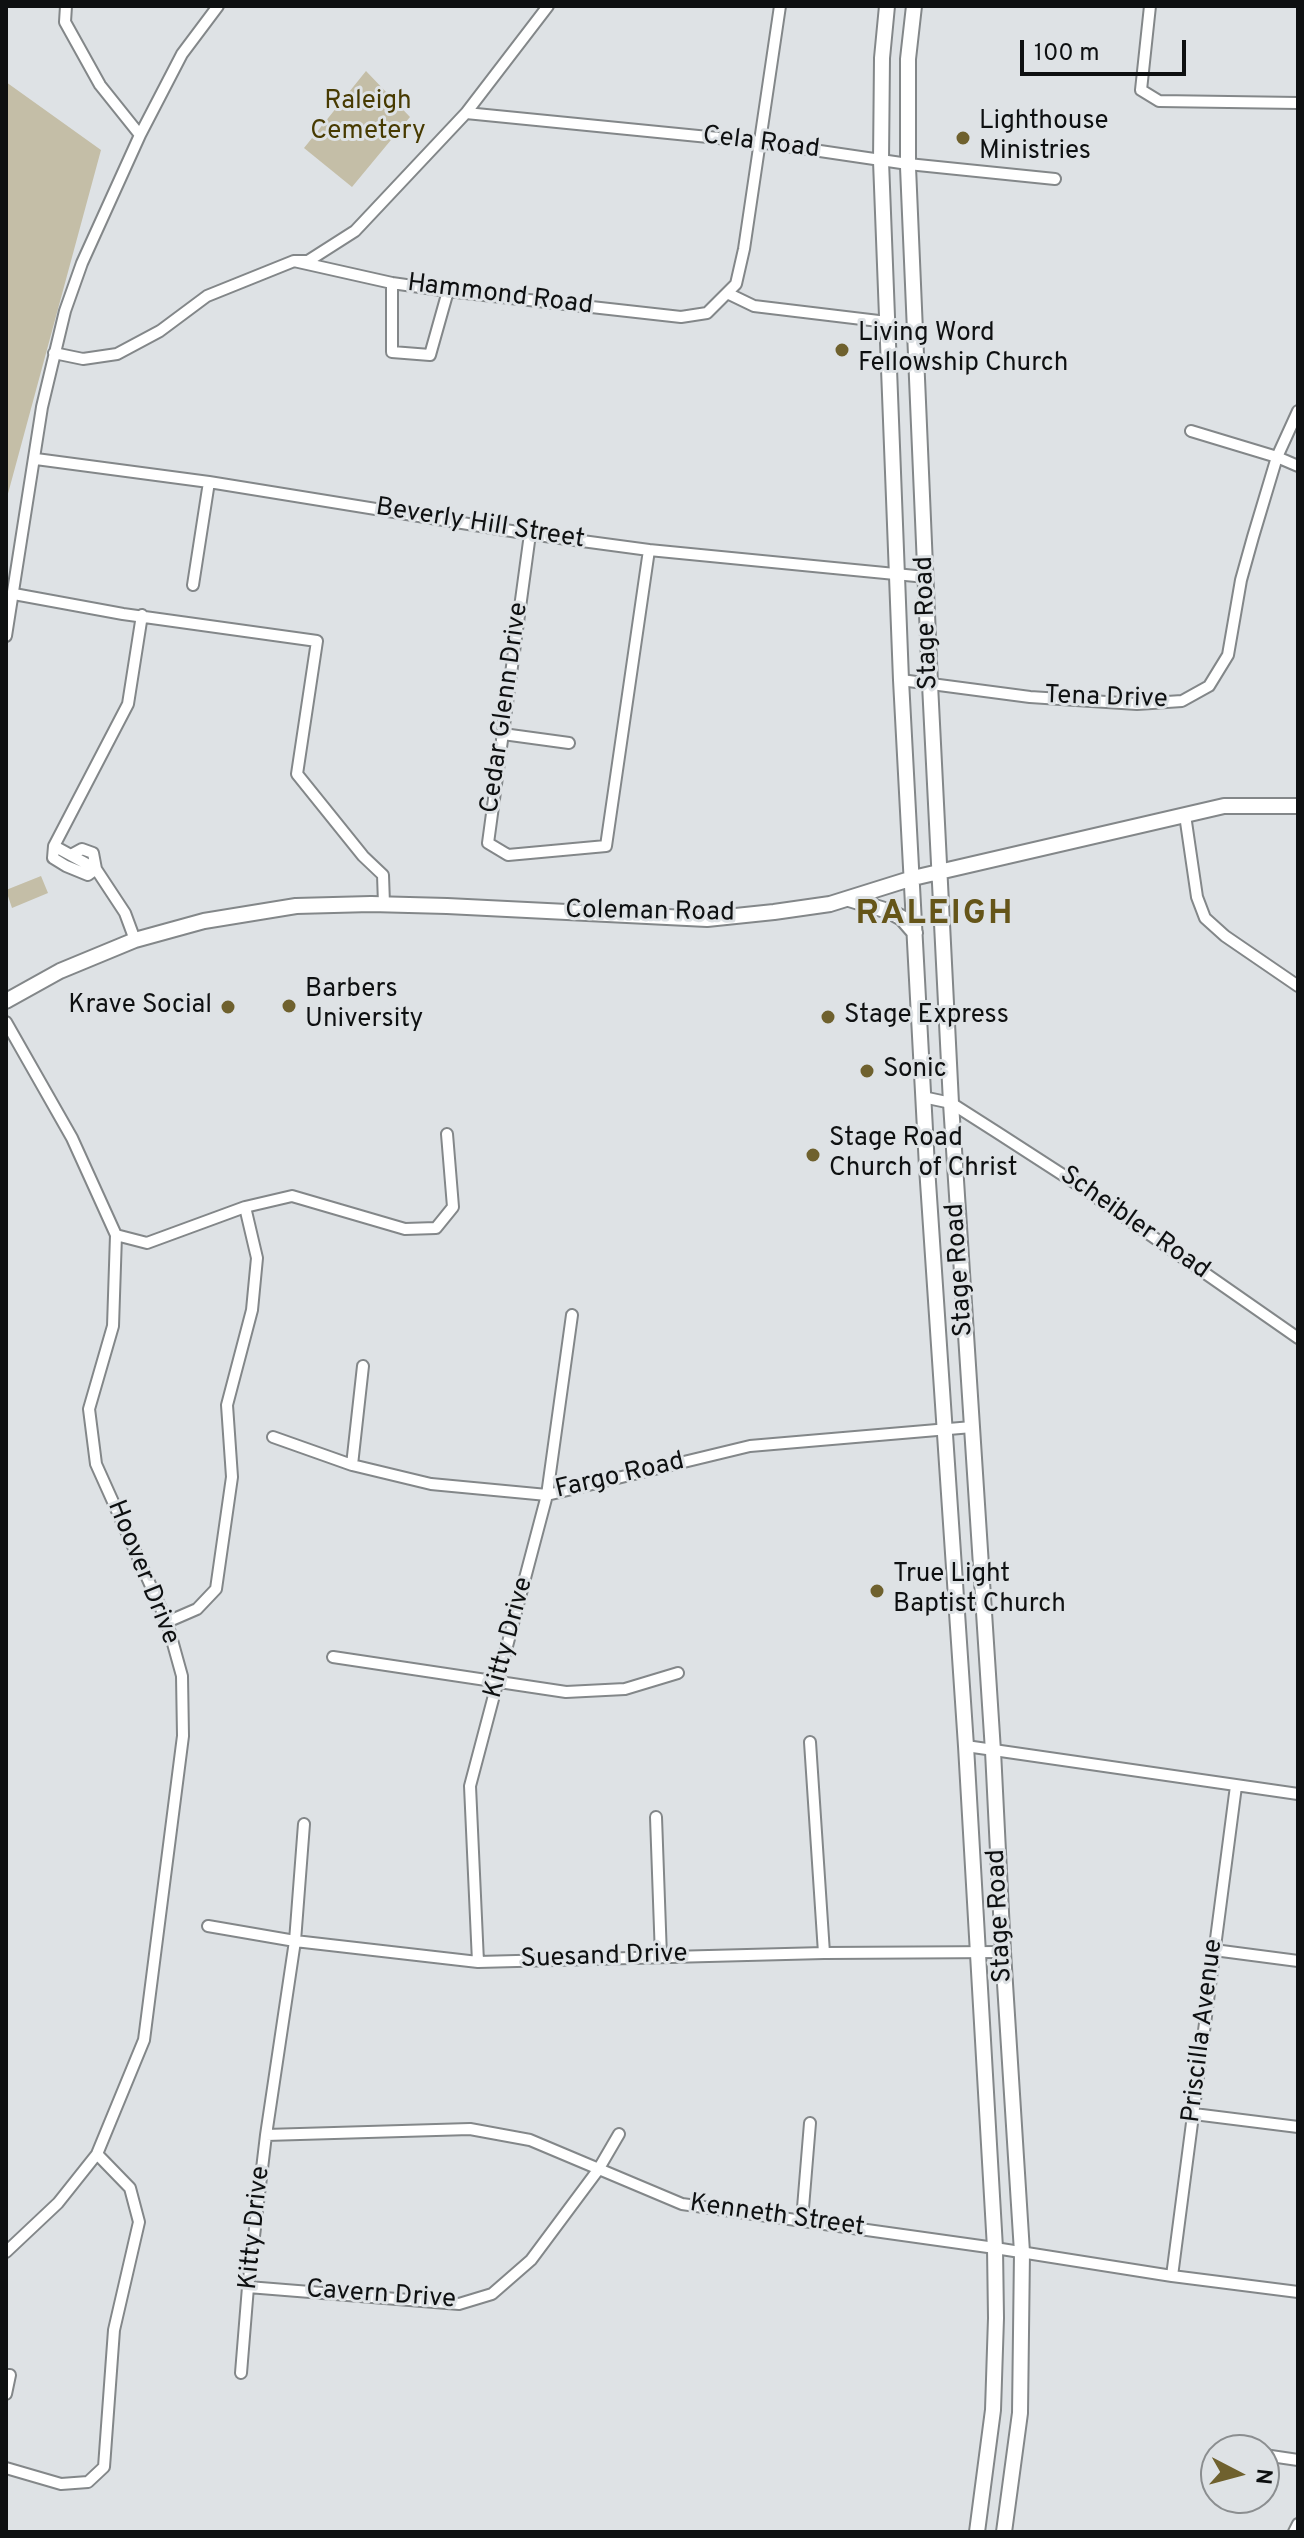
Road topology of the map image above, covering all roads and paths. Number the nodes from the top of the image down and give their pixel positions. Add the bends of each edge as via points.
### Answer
1 (66, 6) edge
2 (218, 6) edge
3 (548, 6) edge
4 (780, 6) edge
5 (887, 6) edge
6 (914, 6) edge
7 (1150, 6) edge
8 (1298, 103) edge
9 (466, 113) junction
10 (140, 135) junction
11 (759, 142) junction
12 (881, 161) junction
13 (908, 164) junction
14 (1055, 179) dead end
15 (294, 261) junction
16 (392, 283) junction
17 (448, 291) junction
18 (727, 293) junction
19 (887, 322) junction
20 (54, 353) junction
21 (1298, 411) edge
22 (1191, 431) dead end
23 (1277, 457) junction
24 (36, 459) junction
25 (1298, 466) edge
26 (209, 482) junction
27 (530, 534) junction
28 (649, 550) junction
29 (897, 576) junction
30 (926, 577) junction
31 (193, 585) dead end
32 (14, 594) junction
33 (142, 615) junction
34 (6, 636) edge
35 (901, 680) junction
36 (930, 684) junction
37 (503, 734) junction
38 (569, 743) dead end
39 (1298, 806) edge
40 (1185, 815) junction
41 (54, 846) junction
42 (96, 869) junction
43 (941, 871) junction
44 (913, 878) junction
45 (848, 898) junction
46 (384, 904) junction
47 (915, 933) junction
48 (135, 940) junction
49 (1298, 986) edge
50 (6, 1001) edge
51 (6, 1022) edge
52 (923, 1097) junction
53 (951, 1103) junction
54 (447, 1134) dead end
55 (245, 1207) junction
56 (116, 1235) junction
57 (572, 1315) dead end
58 (1298, 1338) edge
59 (363, 1366) dead end
60 (972, 1427) junction
61 (943, 1429) junction
62 (273, 1437) dead end
63 (352, 1465) junction
64 (547, 1495) junction
65 (167, 1622) junction
66 (333, 1657) dead end
67 (678, 1673) dead end
68 (498, 1683) junction
69 (810, 1742) dead end
70 (966, 1746) junction
71 (993, 1751) junction
72 (1236, 1786) junction
73 (1298, 1794) edge
74 (656, 1817) dead end
75 (304, 1824) dead end
76 (208, 1926) dead end
77 (295, 1941) junction
78 (1214, 1950) junction
79 (1003, 1952) junction
80 (824, 1953) junction
81 (976, 1953) junction
82 (661, 1957) junction
83 (1298, 1961) edge
84 (478, 1962) junction
85 (1194, 2114) junction
86 (810, 2123) dead end
87 (1298, 2127) edge
88 (619, 2134) dead end
89 (266, 2135) junction
90 (97, 2154) junction
91 (598, 2170) junction
92 (802, 2220) junction
93 (995, 2248) junction
94 (6, 2252) edge
95 (1022, 2252) junction
96 (1172, 2276) junction
97 (248, 2287) junction
98 (1298, 2292) edge
99 (241, 2373) dead end
100 (6, 2375) edge
101 (6, 2394) edge
102 (6, 2468) edge
103 (1298, 2524) edge
104 (977, 2532) edge
105 (1004, 2532) edge
106 (1294, 2532) edge

1 - 10 street via 65,22 100,85
2 - 10 street via 182,54
3 - 9 street
4 - 11 street
5 - 12 main road, Stage Road
6 - 13 main road, Stage Road
7 - 8 street via 1141,90 1159,101
9 - 11 street, Cela Road
9 - 15 street via 355,231 308,261
10 - 20 street via 82,263
11 - 12 street, Cela Road
11 - 18 street via 744,249 736,284
12 - 13 street, Cela Road
12 - 19 main road, Stage Road
13 - 14 street, Cela Road
13 - 30 main road, Stage Road
15 - 16 street, Hammond Road
15 - 20 street via 207,296 117,354 83,359
16 - 17 street, Hammond Road
16 - 17 street via 392,352 430,355
17 - 18 street, Hammond Road via 681,317 707,313
18 - 19 street via 754,306
19 - 29 main road, Stage Road
20 - 24 street
21 - 23 street, Tena Drive
22 - 23 street
23 - 25 street
23 - 36 street, Tena Drive via 1241,580 1228,655 1209,686 1182,701 1137,704
24 - 26 street, Beverly Hill Street
24 - 32 street
26 - 27 street, Beverly Hill Street
26 - 31 street
27 - 28 street, Beverly Hill Street
27 - 37 street, Cedar Glenn Drive
28 - 29 street, Beverly Hill Street
28 - 37 street, Cedar Glenn Drive via 606,846 508,855 488,843
29 - 30 street, Beverly Hill Street
29 - 35 main road, Stage Road
30 - 36 main road, Stage Road
32 - 33 street
32 - 34 street
33 - 41 street via 128,704
33 - 46 street via 317,641 297,774 383,875
35 - 36 street, Tena Drive
35 - 44 main road, Stage Road
36 - 43 main road, Stage Road
37 - 38 street
39 - 40 main road, Coleman Road via 1224,806
40 - 43 main road, Coleman Road
40 - 49 street via 1205,918
41 - 42 street via 71,855 82,849 93,853
41 - 42 street via 53,858 66,866 88,875
42 - 48 street via 125,913
43 - 44 main road, Coleman Road
43 - 53 main road, Stage Road
44 - 45 main road, Coleman Road
44 - 47 main road, Stage Road
45 - 46 main road, Coleman Road via 707,919
45 - 47 main road via 891,912
46 - 48 main road, Coleman Road via 296,906 204,921
47 - 52 main road, Stage Road
48 - 50 main road, Coleman Road via 60,971
51 - 56 street, Hoover Drive via 72,1138
52 - 53 street, Scheibler Road
52 - 61 main road, Stage Road
53 - 58 street, Scheibler Road
53 - 60 main road, Stage Road
54 - 55 street via 453,1207 436,1228 405,1229 292,1196
55 - 56 street via 147,1243
55 - 65 street via 257,1258 252,1310 227,1405 232,1477 216,1589 197,1609
56 - 65 street, Hoover Drive via 113,1326 89,1409 94,1450
57 - 64 street, Kitty Drive
59 - 63 street
60 - 61 street, Fargo Road
60 - 71 main road, Stage Road
61 - 64 street, Fargo Road via 750,1446
61 - 70 main road, Stage Road
62 - 63 street, Fargo Road
63 - 64 street, Fargo Road via 431,1484
64 - 68 street, Kitty Drive
65 - 90 street, Hoover Drive via 182,1676 183,1736 146,2025
66 - 68 street
67 - 68 street via 625,1689 566,1692
68 - 84 street, Kitty Drive via 470,1786
69 - 80 street
70 - 71 street
70 - 81 main road, Stage Road
71 - 72 street
71 - 79 main road, Stage Road
72 - 73 street
72 - 78 street, Priscilla Avenue
74 - 82 street
75 - 77 street, Kitty Drive
76 - 77 street, Suesand Drive
77 - 84 street, Suesand Drive
77 - 89 street, Kitty Drive
78 - 83 street
78 - 85 street, Priscilla Avenue
79 - 81 street, Suesand Drive
79 - 95 main road, Stage Road
80 - 81 street, Suesand Drive
80 - 82 street, Suesand Drive
81 - 93 main road, Stage Road
82 - 84 street, Suesand Drive
85 - 87 street
85 - 96 street, Priscilla Avenue
86 - 92 street
88 - 91 street, Cavern Drive
89 - 91 street, Kenneth Street via 470,2129 530,2140
89 - 97 street, Kitty Drive
90 - 94 street, Hoover Drive via 58,2203
90 - 102 street via 130,2188 139,2222 114,2330 104,2467 88,2482 61,2484
91 - 92 street, Kenneth Street via 682,2204
91 - 97 street, Cavern Drive via 531,2260 492,2294 459,2304
92 - 93 street, Kenneth Street
93 - 95 street, Kenneth Street
93 - 104 main road, Stage Road via 993,2410
95 - 96 street, Kenneth Street
95 - 105 main road, Stage Road via 1020,2413
96 - 98 street, Kenneth Street
97 - 99 street, Kitty Drive
100 - 101 street
103 - 106 street

